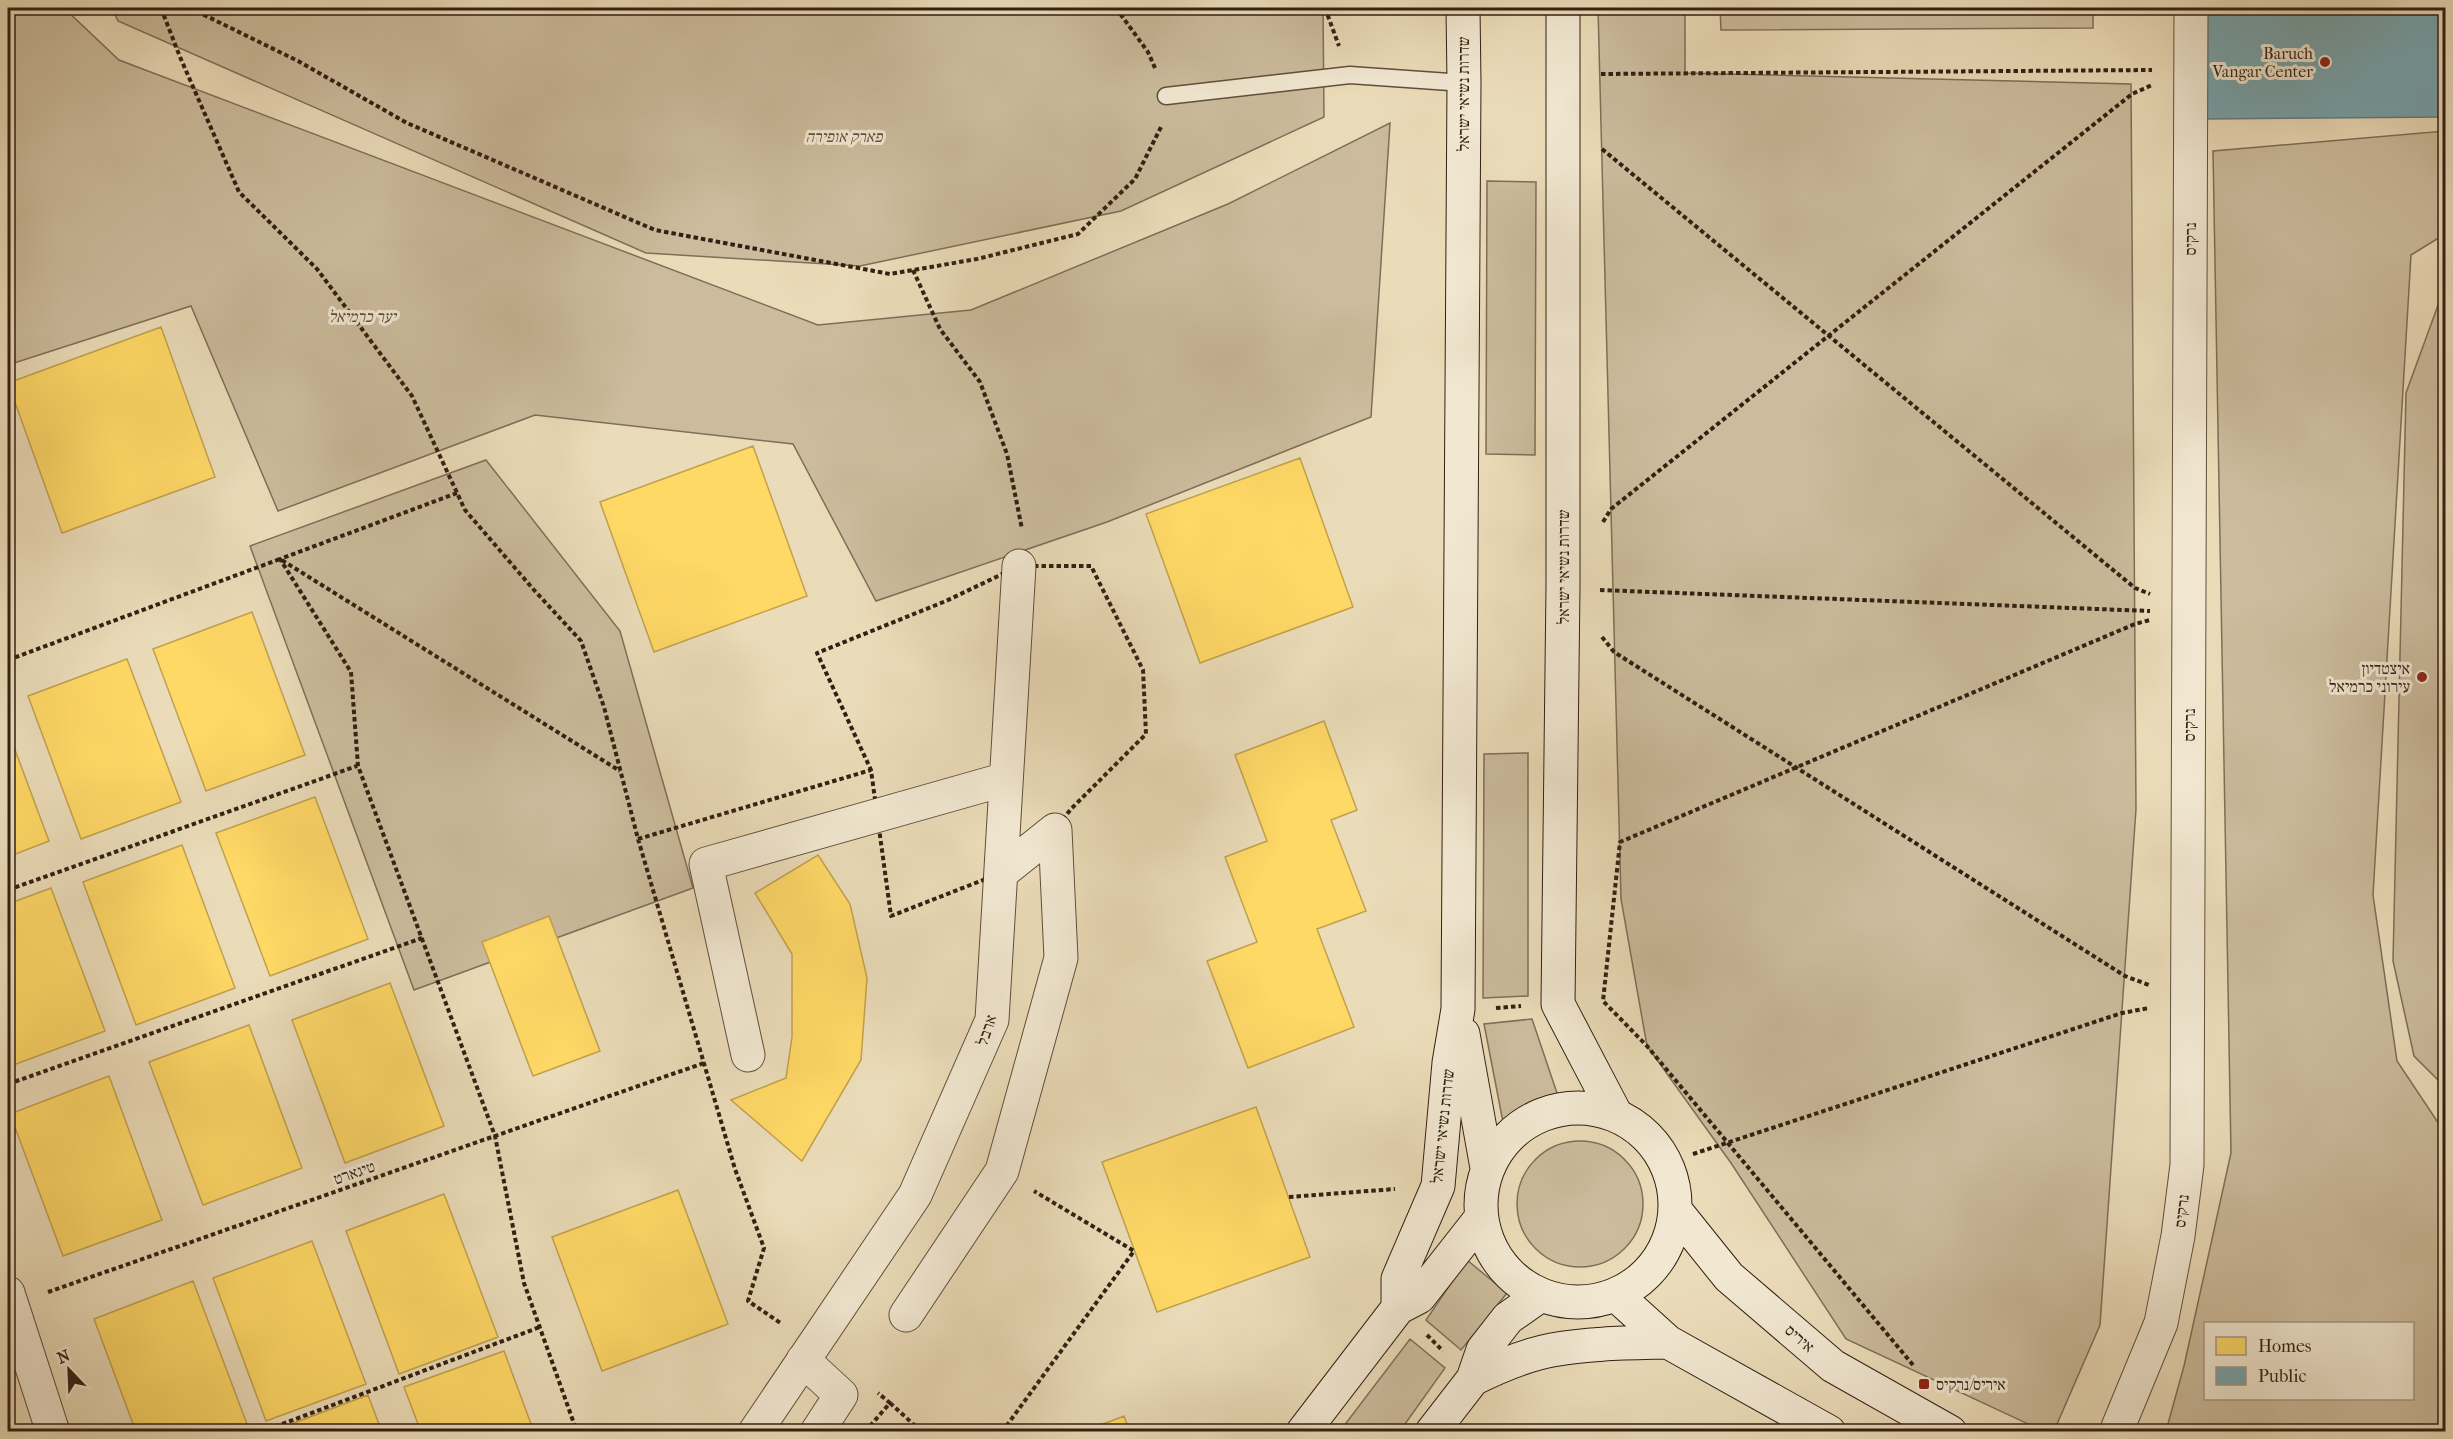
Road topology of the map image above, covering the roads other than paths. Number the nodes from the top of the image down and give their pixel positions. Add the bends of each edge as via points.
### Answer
1 (1462, 8) edge
2 (1563, 8) edge
3 (2191, 8) edge
4 (1464, 83) junction
5 (1166, 96) road end
6 (1021, 560) dead end
7 (1006, 779) junction
8 (1001, 873) junction
9 (1472, 1009) junction
10 (748, 1055) dead end
11 (1615, 1113) junction
12 (1487, 1168) junction
13 (1676, 1211) junction
14 (1481, 1218) junction
15 (1541, 1295) junction
16 (1616, 1295) junction
17 (9, 1299) edge
18 (1398, 1308) junction
19 (906, 1315) dead end
20 (1668, 1342) junction
21 (808, 1352) junction
22 (1473, 1379) junction
23 (52, 1431) edge
24 (755, 1431) edge
25 (817, 1431) edge
26 (1303, 1431) edge
27 (1432, 1431) edge
28 (1830, 1431) edge
29 (1950, 1431) edge
30 (2116, 1431) edge

1 - 4 street, שדרות נשיאי ישראל
2 - 11 street, שדרות נשיאי ישראל via 1558,1004
3 - 30 street, נרקיס via 2187,1165 2161,1323
4 - 5 lane via 1350,75
4 - 9 street, שדרות נשיאי ישראל
6 - 7 street, ארבל
7 - 8 street, ארבל
7 - 10 street via 706,864
8 - 19 street via 1055,830 1061,958 1002,1171
8 - 21 street, ארבל via 992,1020 915,1195
9 - 12 street, שדרות נשיאי ישראל
9 - 18 street, שדרות נשיאי ישראל via 1449,1063 1438,1186 1398,1278
11 - 12 street via 1585,1107 1545,1114 1527,1122 1503,1142
11 - 13 street via 1641,1129 1661,1152 1673,1181
12 - 14 street via 1480,1193
13 - 16 street via 1669,1241 1656,1263
13 - 29 street, איריס via 1729,1277 1833,1366
14 - 15 street via 1487,1243 1501,1265 1519,1283
14 - 18 street via 1419,1297
15 - 16 street via 1575,1301
15 - 22 street via 1508,1318 1483,1350
16 - 20 street
17 - 23 street
18 - 26 street
20 - 22 street via 1550,1350
20 - 28 street
21 - 24 street, ארבל
21 - 25 street via 841,1395
22 - 27 street

